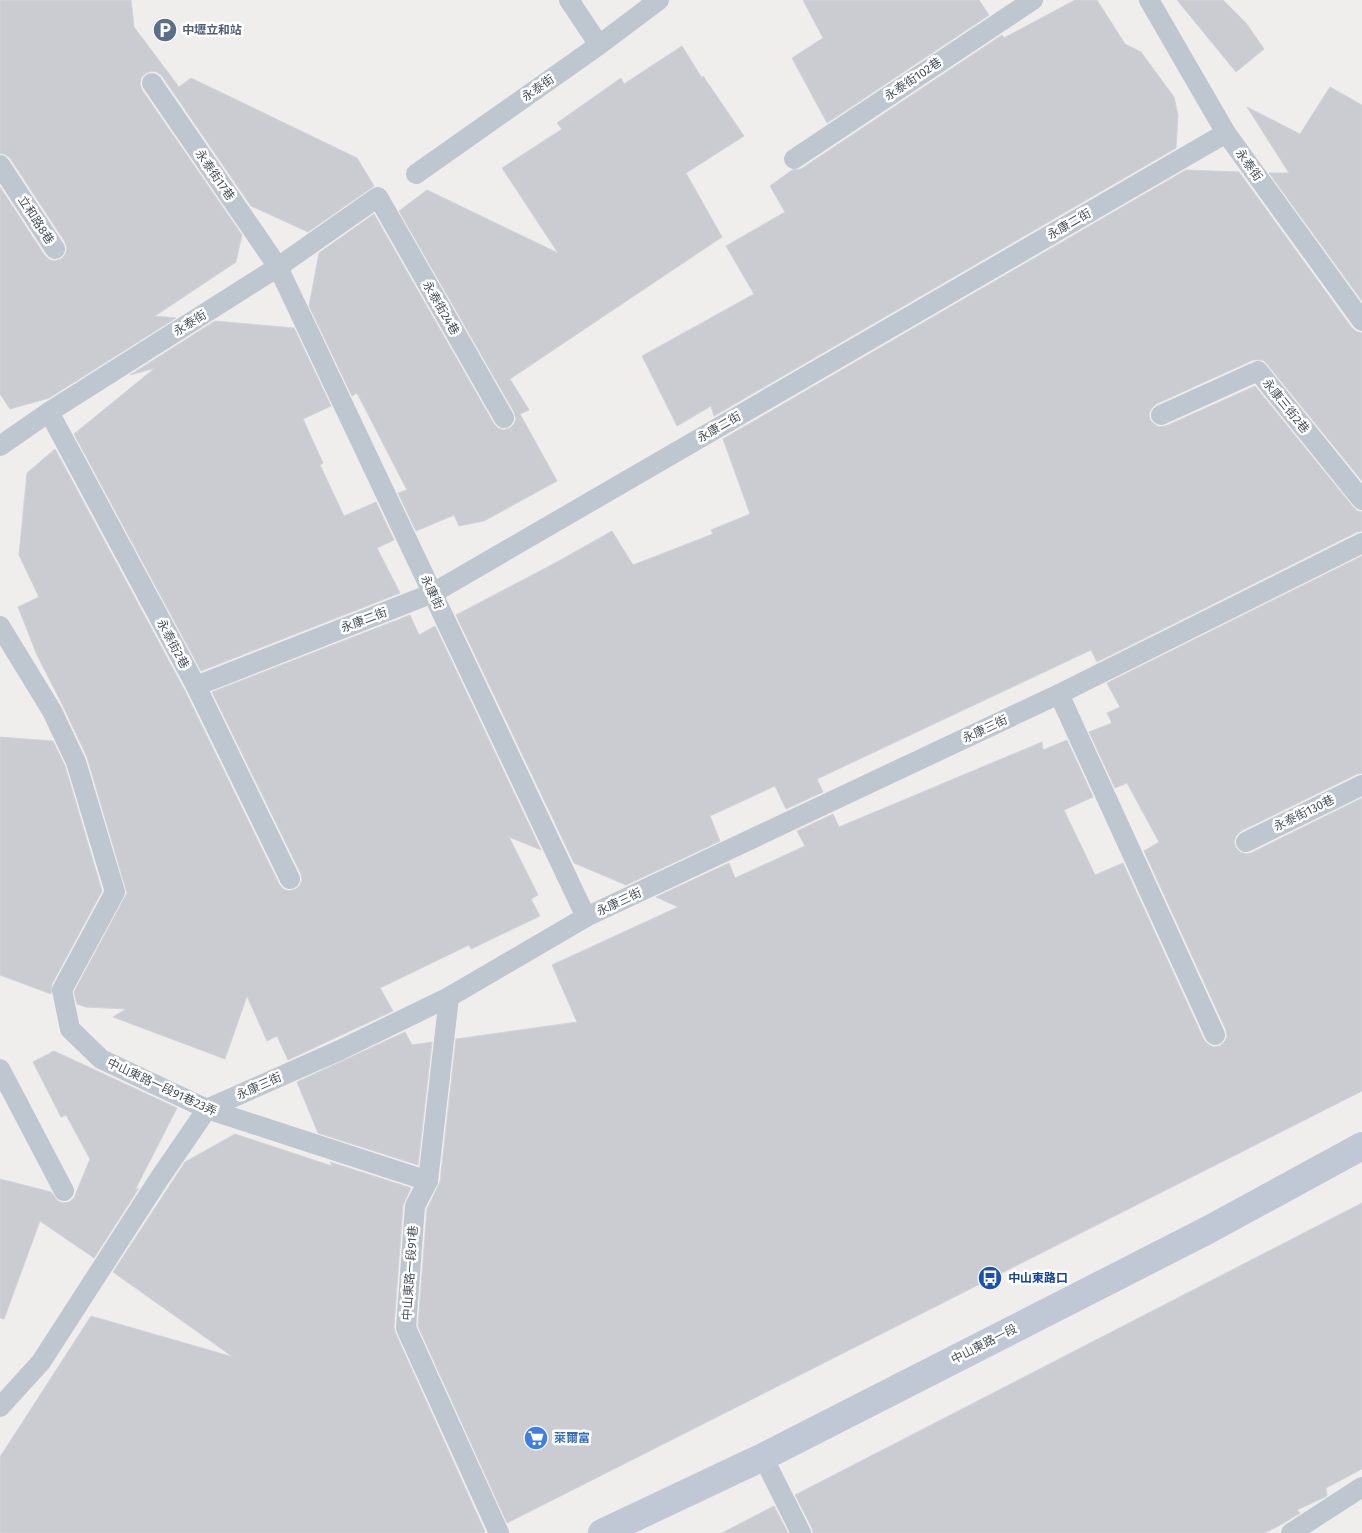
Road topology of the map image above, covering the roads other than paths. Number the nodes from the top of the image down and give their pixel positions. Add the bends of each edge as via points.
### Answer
1 (569, 0) edge
2 (659, 0) edge
3 (1032, 0) edge
4 (1149, 0) edge
5 (599, 44) junction
6 (152, 83) dead end
7 (1226, 133) junction
8 (794, 159) dead end
9 (0, 165) edge
10 (416, 174) dead end
11 (378, 197) joint
12 (55, 249) dead end
13 (278, 267) junction
14 (1362, 321) edge
15 (49, 412) junction
16 (1161, 415) dead end
17 (504, 418) dead end
18 (0, 446) edge
19 (1362, 500) edge
20 (1362, 544) edge
21 (433, 593) junction
22 (0, 626) edge
23 (196, 686) junction
24 (1059, 694) junction
25 (1362, 785) edge
26 (1246, 842) dead end
27 (290, 879) dead end
28 (586, 917) junction
29 (449, 997) junction
30 (1215, 1035) dead end
31 (0, 1069) edge
32 (207, 1109) junction
33 (1362, 1146) edge
34 (428, 1181) junction
35 (64, 1191) dead end
36 (0, 1407) edge
37 (763, 1457) junction
38 (1362, 1487) edge
39 (499, 1533) edge
40 (602, 1533) edge
41 (801, 1533) edge
42 (1291, 1533) edge

1 - 5 lane
2 - 5 lane, 永泰街
3 - 8 lane, 永泰街102巷
4 - 7 lane, 永泰街
5 - 10 lane, 永泰街
6 - 13 lane, 永泰街17巷
7 - 14 lane, 永泰街
7 - 21 lane, 永康二街
9 - 12 lane, 立和路8巷
11 - 13 lane, 永泰街
11 - 17 lane, 永泰街24巷
13 - 15 lane, 永泰街
13 - 21 lane, 永康街
15 - 18 lane, 永泰街
15 - 23 lane, 永泰街2巷
16 - 19 lane, 永康三街2巷 via 1258,371
20 - 24 lane, 永康三街
21 - 23 lane, 永康二街
21 - 28 lane, 永康街
22 - 32 lane, 中山東路一段91巷23弄 via 52,711 76,762 115,892 62,990 70,1030 101,1059
23 - 27 lane, 永泰街2巷
24 - 28 lane, 永康三街
24 - 30 lane
25 - 26 lane, 永泰街130巷
28 - 29 lane, 永康三街
29 - 32 lane, 永康三街
29 - 34 lane, 中山東路一段91巷
31 - 35 lane
32 - 34 lane, 中山東路一段91巷23弄
32 - 36 lane via 41,1362
33 - 37 main road, 中山東路一段 via 1208,1230
34 - 39 lane, 中山東路一段91巷 via 415,1206 406,1328
37 - 40 main road, 中山東路一段
37 - 41 lane
38 - 42 lane

